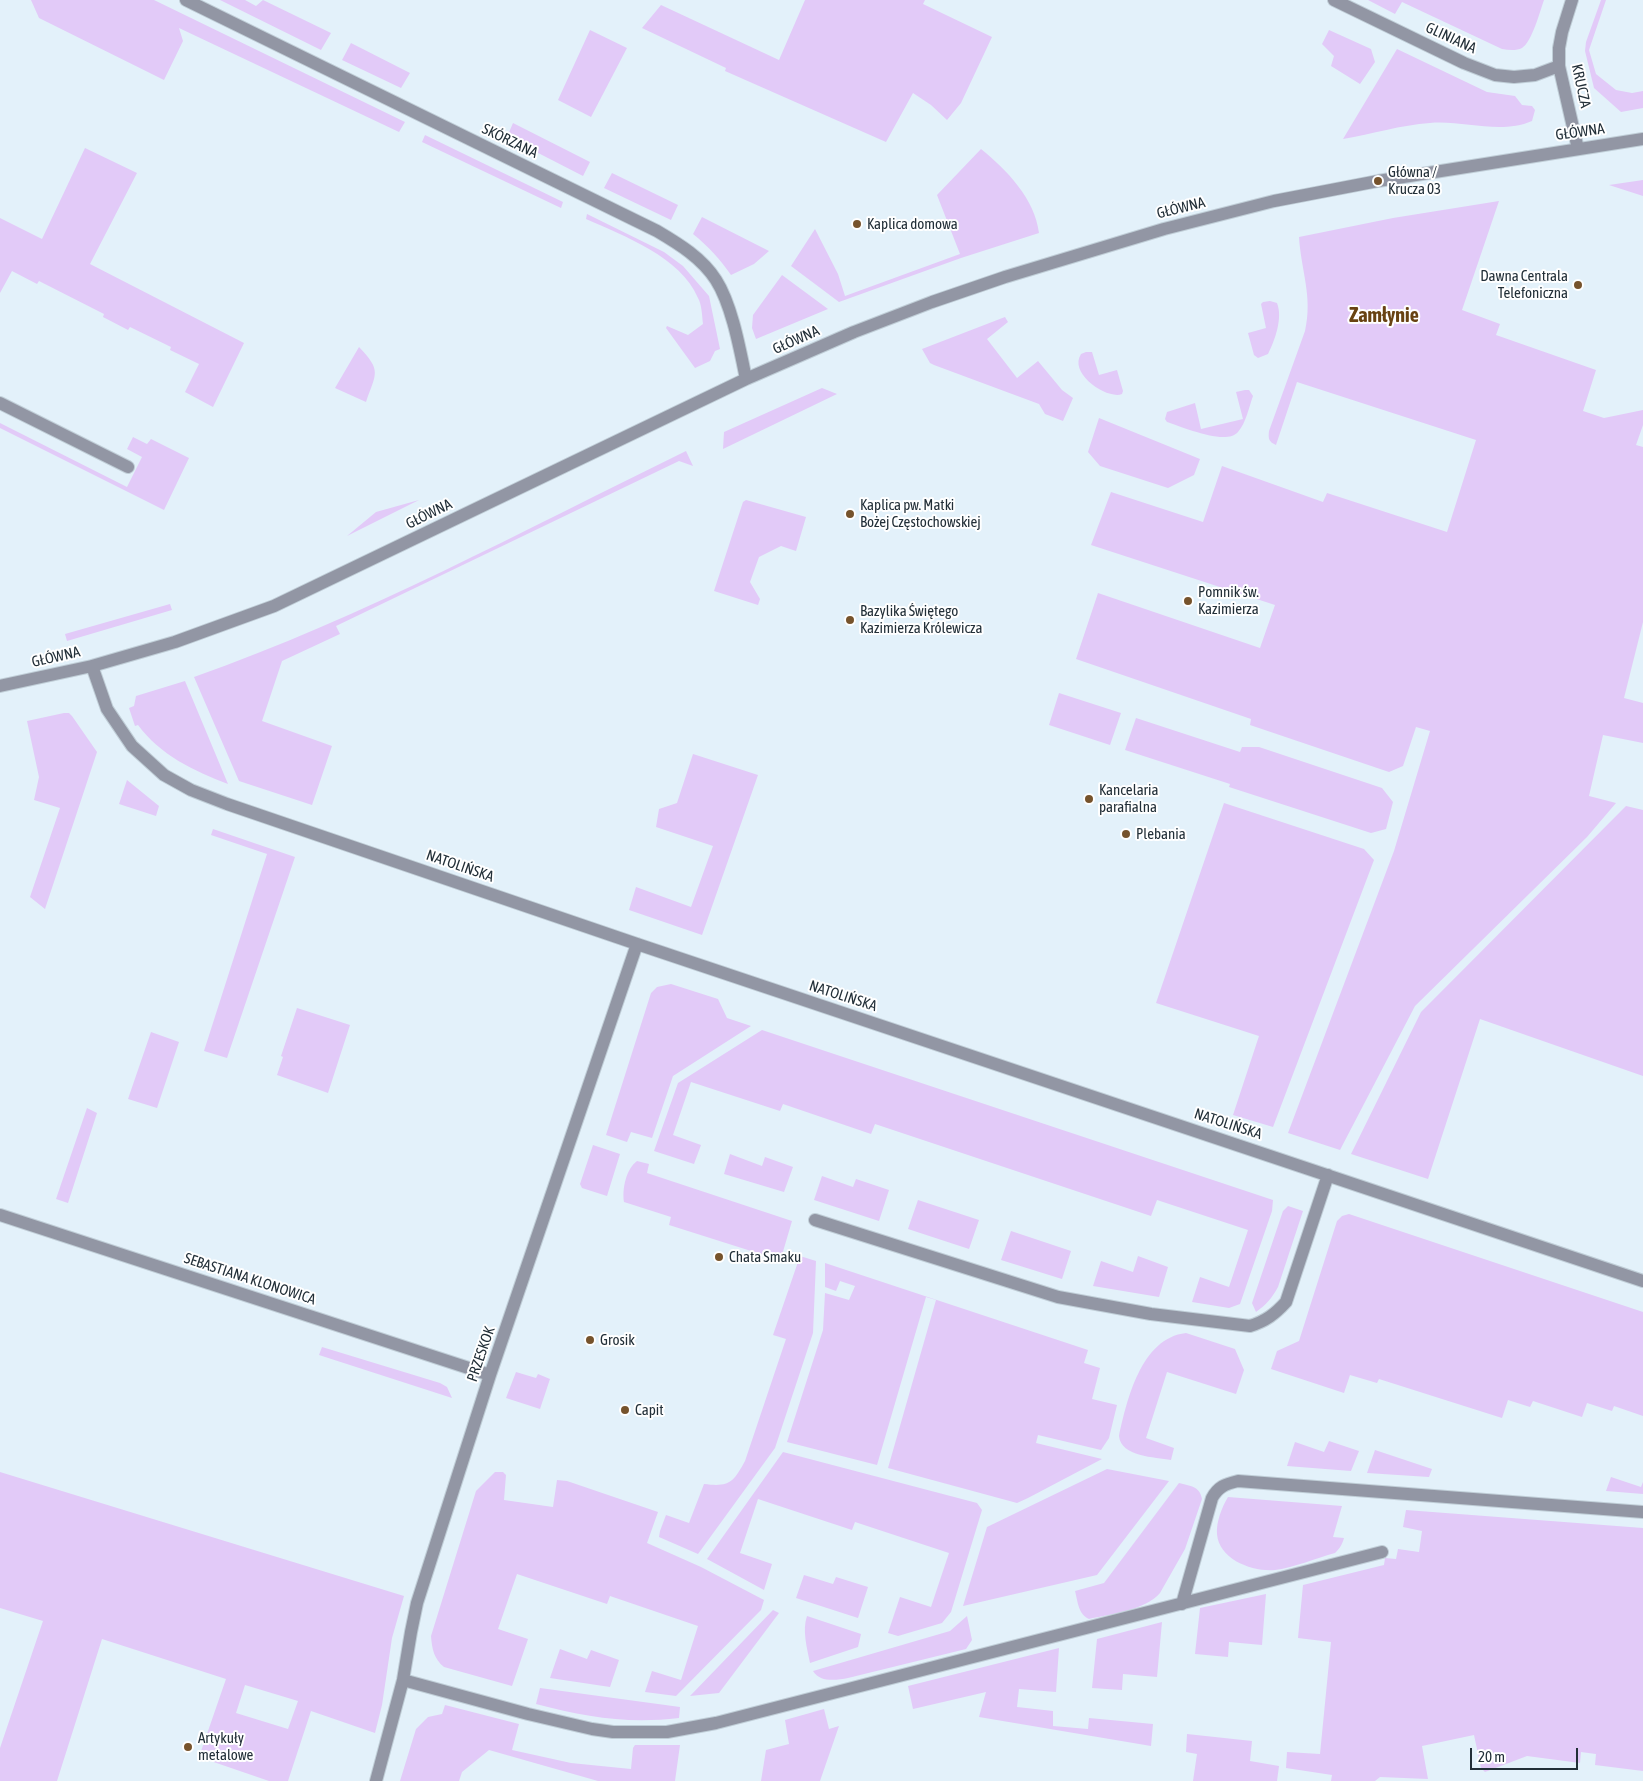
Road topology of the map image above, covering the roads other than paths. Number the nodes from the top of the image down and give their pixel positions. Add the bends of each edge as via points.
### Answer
1 (186, 0) edge
2 (1334, 0) edge
3 (1572, 0) edge
4 (1559, 66) junction
5 (1643, 140) edge
6 (1578, 149) junction
7 (746, 379) junction
8 (0, 403) edge
9 (128, 467) dead end
10 (92, 666) junction
11 (0, 686) edge
12 (638, 944) junction
13 (1328, 1175) junction
14 (0, 1215) edge
15 (815, 1220) dead end
16 (1643, 1281) edge
17 (490, 1375) junction
18 (1643, 1512) edge
19 (1382, 1552) dead end
20 (1182, 1604) junction
21 (403, 1680) junction
22 (376, 1781) edge

1 - 7 street, SKÓRZANA via 657,230 683,247 716,280 732,323
2 - 4 street, GLINIANA via 1495,75 1535,75
3 - 4 street, KRUCZA via 1562,32
4 - 6 street, KRUCZA
5 - 6 street, GŁÓWNA
6 - 7 street, GŁÓWNA via 1378,181 1164,229 932,302
7 - 10 street, GŁÓWNA via 274,606 176,642
8 - 9 street
10 - 11 street, GŁÓWNA
10 - 12 street, NATOLIŃSKA via 107,709 132,746 164,775 191,790
12 - 13 street, NATOLIŃSKA
12 - 17 street, PRZESKOK
13 - 15 street via 1286,1302 1264,1322 1250,1326 1151,1314 1058,1297
13 - 16 street, NATOLIŃSKA
14 - 17 street, SEBASTIANA KLONOWICA
17 - 21 street, PRZESKOK via 417,1603
18 - 20 street via 1238,1481 1223,1485 1212,1498
19 - 20 street
20 - 21 street via 716,1723 667,1732 592,1729
21 - 22 street, PRZESKOK

